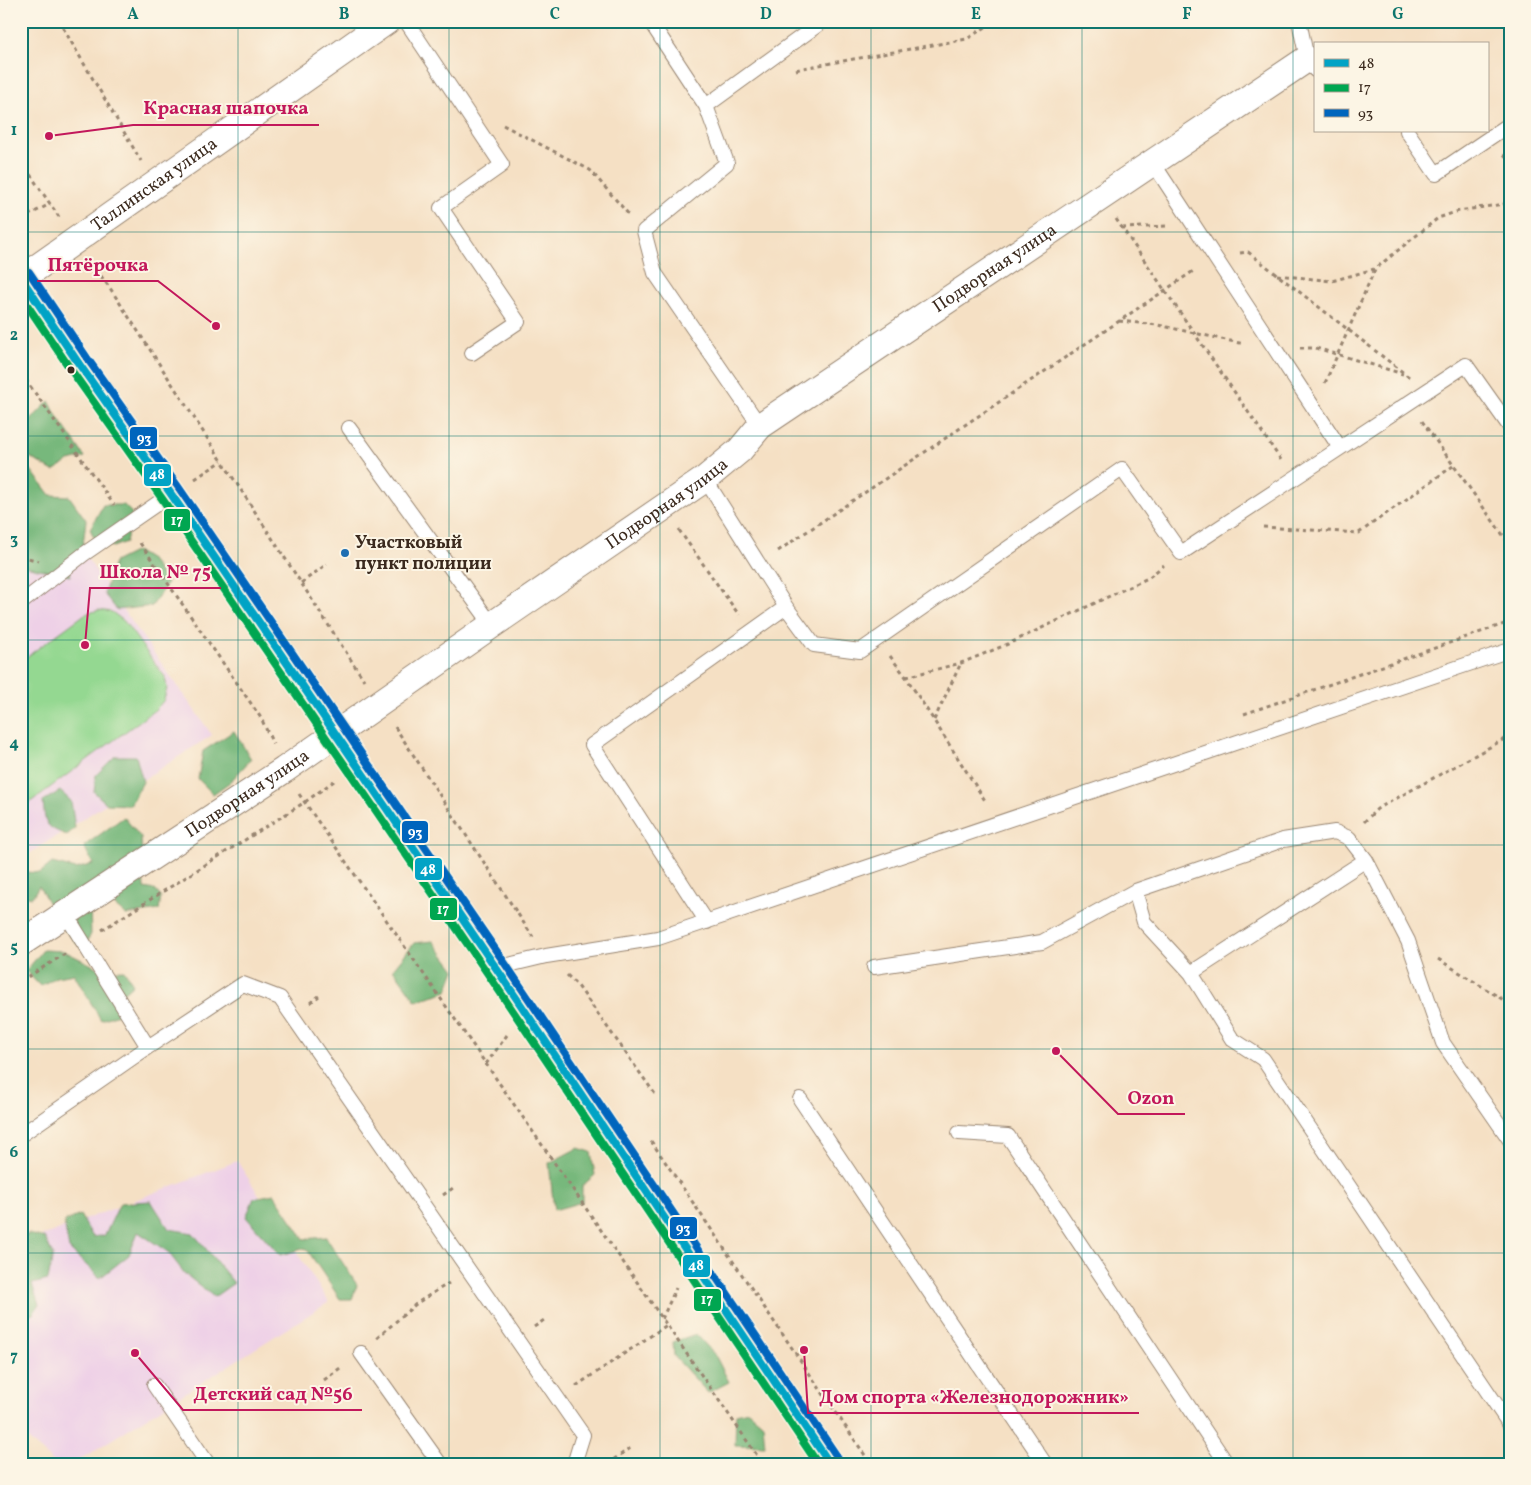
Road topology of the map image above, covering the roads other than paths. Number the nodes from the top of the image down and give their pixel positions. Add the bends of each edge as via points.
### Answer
1 (387, 21) edge
2 (406, 21) edge
3 (650, 21) edge
4 (822, 21) edge
5 (1299, 21) edge
6 (1311, 64) edge
7 (706, 106) junction
8 (1510, 124) edge
9 (1408, 132) edge
10 (1153, 163) junction
11 (22, 278) edge
12 (472, 353) dead end
13 (760, 426) junction
14 (1510, 427) edge
15 (348, 428) dead end
16 (1340, 448) junction
17 (705, 479) junction
18 (171, 494) junction
19 (21, 603) edge
20 (786, 606) junction
21 (492, 625) junction
22 (1510, 650) edge
23 (336, 734) junction
24 (1366, 860) junction
25 (1135, 891) junction
26 (65, 913) junction
27 (707, 922) junction
28 (21, 942) edge
29 (496, 968) junction
30 (874, 968) dead end
31 (1191, 973) junction
32 (148, 1047) junction
33 (800, 1099) dead end
34 (959, 1133) dead end
35 (21, 1135) edge
36 (1510, 1140) edge
37 (361, 1353) road end
38 (154, 1385) dead end
39 (1510, 1425) edge
40 (208, 1464) edge
41 (440, 1464) edge
42 (574, 1464) edge
43 (830, 1464) edge
44 (1045, 1464) edge
45 (1227, 1464) edge

1 - 11 street, Таллинская улица
2 - 12 lane via 502,166 441,208 518,322
3 - 7 lane
4 - 7 lane
5 - 6 lane
6 - 10 street, Подворная улица
7 - 13 lane via 727,163 644,231 654,273
8 - 9 lane via 1436,174
10 - 13 street, Подворная улица
10 - 16 lane
11 - 18 street
13 - 17 street, Подворная улица via 740,450
14 - 16 lane via 1466,365
15 - 21 lane
16 - 20 lane via 1181,553 1122,469 860,651 814,645
17 - 20 lane
17 - 21 street, Подворная улица
18 - 19 lane via 84,554
18 - 23 street
20 - 27 lane via 592,745
21 - 23 street, Подворная улица
22 - 27 lane
23 - 26 street, Подворная улица
23 - 29 street
24 - 25 lane via 1349,838 1335,832 1284,840
24 - 31 lane
24 - 36 lane via 1408,941 1443,1043
25 - 30 lane via 1042,942
25 - 31 lane via 1144,922
26 - 28 street, Подворная улица
26 - 32 lane
27 - 29 lane via 658,938 546,956
29 - 43 street
31 - 39 lane via 1232,1039 1263,1059
32 - 35 lane
32 - 42 lane via 243,984 280,998 583,1435
33 - 44 lane
34 - 45 lane via 1008,1136
37 - 41 lane
38 - 40 lane

